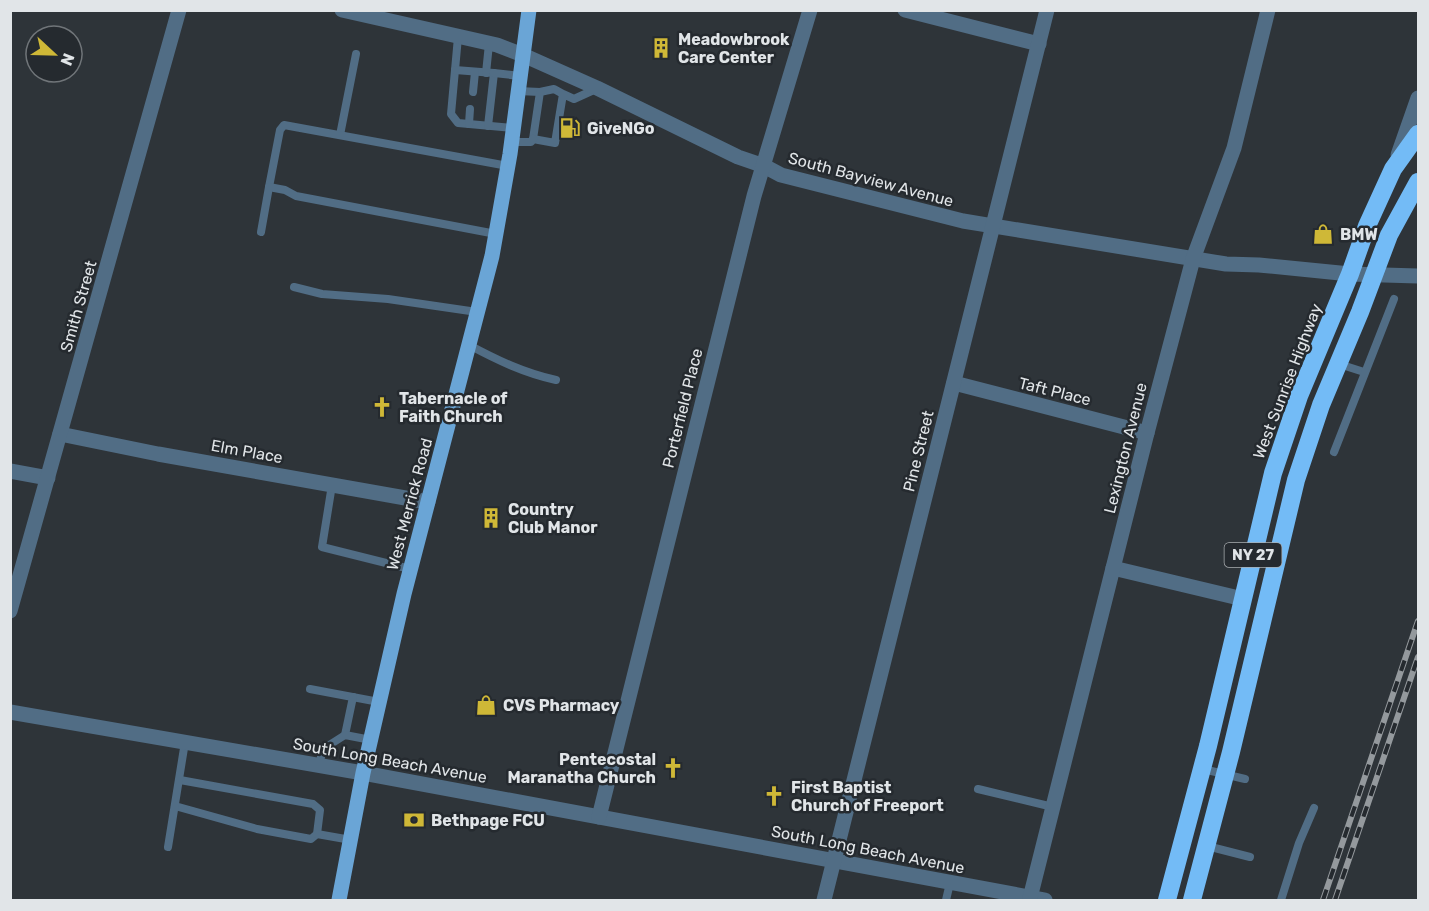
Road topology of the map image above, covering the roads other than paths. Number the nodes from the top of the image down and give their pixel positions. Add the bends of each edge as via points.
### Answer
1 (179, 10) edge
2 (342, 10) edge
3 (529, 10) edge
4 (810, 10) edge
5 (905, 10) edge
6 (1047, 10) edge
7 (1268, 10) edge
8 (458, 37) junction
9 (489, 44) junction
10 (1039, 44) junction
11 (356, 54) dead end
12 (523, 55) junction
13 (455, 70) junction
14 (475, 72) junction
15 (560, 72) junction
16 (490, 73) junction
17 (519, 83) junction
18 (597, 88) junction
19 (554, 89) junction
20 (473, 92) dead end
21 (540, 92) junction
22 (563, 94) junction
23 (1419, 99) edge
24 (470, 109) dead end
25 (469, 124) junction
26 (488, 126) junction
27 (1419, 134) edge
28 (340, 135) junction
29 (512, 135) junction
30 (533, 139) junction
31 (508, 166) junction
32 (764, 166) junction
33 (1393, 169) junction
34 (1419, 182) edge
35 (269, 188) junction
36 (993, 226) junction
37 (261, 232) dead end
38 (496, 234) junction
39 (1193, 259) junction
40 (1350, 274) junction
41 (1375, 274) junction
42 (1419, 276) edge
43 (294, 287) dead end
44 (1394, 299) dead end
45 (477, 312) junction
46 (469, 345) junction
47 (1339, 364) junction
48 (1365, 372) junction
49 (556, 380) dead end
50 (954, 383) junction
51 (1146, 433) junction
52 (60, 434) junction
53 (1334, 452) dead end
54 (10, 471) edge
55 (48, 478) junction
56 (332, 485) junction
57 (428, 502) junction
58 (1113, 568) junction
59 (411, 569) junction
60 (1243, 599) junction
61 (10, 611) edge
62 (310, 689) dead end
63 (353, 697) junction
64 (379, 702) junction
65 (10, 712) edge
66 (345, 735) junction
67 (371, 740) junction
68 (185, 742) junction
69 (319, 765) junction
70 (1203, 768) junction
71 (363, 773) junction
72 (1226, 773) junction
73 (1245, 779) dead end
74 (180, 780) junction
75 (978, 789) dead end
76 (176, 806) junction
77 (1053, 807) junction
78 (1314, 808) dead end
79 (599, 817) junction
80 (317, 834) junction
81 (351, 840) junction
82 (1207, 846) junction
83 (168, 847) dead end
84 (1250, 857) dead end
85 (834, 862) junction
86 (950, 883) junction
87 (1037, 899) edge
88 (339, 900) edge
89 (824, 900) edge
90 (946, 900) edge
91 (1167, 900) edge
92 (1191, 900) edge
93 (1281, 900) edge

1 - 52 street, Smith Street
2 - 8 street, South Bayview Avenue
3 - 12 main road, West Merrick Road
4 - 32 street, Porterfield Place
5 - 10 street
6 - 10 street, Pine Street
7 - 39 street, Lexington Avenue via 1234,148
8 - 9 street, South Bayview Avenue
8 - 13 lane
9 - 12 street, South Bayview Avenue
9 - 16 lane
10 - 36 street, Pine Street
11 - 28 lane
12 - 15 street, South Bayview Avenue
12 - 17 main road, West Merrick Road
13 - 14 lane
13 - 25 lane via 451,114 458,123
14 - 16 lane
14 - 20 lane
15 - 18 street, South Bayview Avenue
15 - 19 lane
16 - 17 lane
16 - 26 lane
17 - 21 lane
17 - 29 main road, West Merrick Road
18 - 22 lane via 574,99
18 - 32 street, South Bayview Avenue
19 - 21 lane
19 - 22 lane
21 - 30 lane
22 - 30 lane via 555,143
23 - 33 street
24 - 25 lane
25 - 26 lane
26 - 29 lane
27 - 33 highway, West Sunrise Highway / NY 27
28 - 31 lane
28 - 35 lane via 284,125
29 - 30 lane
29 - 31 main road, West Merrick Road
31 - 38 main road, West Merrick Road
32 - 36 street, South Bayview Avenue via 781,175
32 - 79 street, Porterfield Place
33 - 40 highway, West Sunrise Highway / NY 27
34 - 41 highway, NY 27 via 1389,235
35 - 37 lane
35 - 38 lane
36 - 39 street, South Bayview Avenue
36 - 50 street, Pine Street
38 - 45 main road, West Merrick Road
39 - 40 street, South Bayview Avenue
39 - 51 street, Lexington Avenue
40 - 41 street, South Bayview Avenue
40 - 60 highway, West Sunrise Highway / NY 27 via 1276,462
41 - 42 street, South Bayview Avenue
41 - 47 highway, NY 27
43 - 45 lane via 322,294
44 - 48 lane
45 - 46 main road, West Merrick Road
46 - 49 lane via 507,365
46 - 57 main road, West Merrick Road
47 - 48 lane
47 - 72 highway, NY 27 via 1296,480
48 - 53 lane
50 - 51 street, Taft Place
50 - 85 street, Pine Street
51 - 58 street, Lexington Avenue
52 - 55 street, Smith Street
52 - 56 street, Elm Place
54 - 55 street
55 - 61 street, Smith Street
56 - 57 street, Elm Place
56 - 59 lane via 322,547
57 - 59 main road, West Merrick Road
58 - 60 street
58 - 77 street, Lexington Avenue
59 - 64 main road, West Merrick Road
60 - 70 highway, West Sunrise Highway / NY 27
62 - 63 lane
63 - 64 lane
63 - 66 lane
64 - 67 main road, West Merrick Road
65 - 68 street, South Long Beach Avenue
66 - 67 lane
66 - 69 lane via 323,749
67 - 71 main road, West Merrick Road
68 - 69 street, South Long Beach Avenue
68 - 74 lane
69 - 71 street, South Long Beach Avenue
70 - 72 lane
70 - 91 highway, West Sunrise Highway / NY 27
71 - 79 street, South Long Beach Avenue
71 - 81 main road, West Merrick Road
72 - 73 lane
72 - 82 highway, NY 27
74 - 76 lane
74 - 80 lane via 313,804 320,810
75 - 77 lane
76 - 80 lane via 257,829 311,839
76 - 83 lane
77 - 87 street, Lexington Avenue
78 - 93 lane
79 - 85 street, South Long Beach Avenue
80 - 81 lane
81 - 88 main road, West Merrick Road
82 - 84 lane
82 - 92 highway, NY 27
85 - 86 street, South Long Beach Avenue
85 - 89 street, Pine Street
86 - 87 street, South Long Beach Avenue
86 - 90 lane

